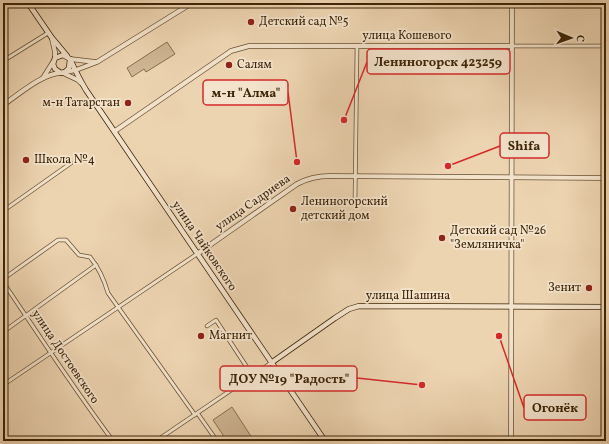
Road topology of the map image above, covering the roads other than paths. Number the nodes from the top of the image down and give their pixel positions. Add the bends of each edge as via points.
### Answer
1 (28, 3) edge
2 (192, 3) edge
3 (512, 3) edge
4 (48, 33) junction
5 (52, 38) junction
6 (512, 46) junction
7 (606, 46) edge
8 (357, 47) junction
9 (70, 58) junction
10 (54, 60) junction
11 (3, 61) edge
12 (97, 62) junction
13 (76, 70) junction
14 (62, 73) junction
15 (41, 80) junction
16 (82, 83) junction
17 (3, 105) edge
18 (115, 131) junction
19 (71, 163) dead end
20 (355, 177) junction
21 (512, 177) junction
22 (606, 178) edge
23 (355, 201) dead end
24 (3, 211) edge
25 (197, 254) junction
26 (96, 265) junction
27 (3, 279) edge
28 (3, 282) edge
29 (511, 306) junction
30 (118, 307) junction
31 (606, 307) edge
32 (26, 316) junction
33 (207, 326) dead end
34 (3, 332) edge
35 (50, 353) junction
36 (271, 363) junction
37 (252, 375) junction
38 (3, 385) edge
39 (196, 414) junction
40 (3, 436) edge
41 (7, 441) edge
42 (113, 441) edge
43 (156, 441) edge
44 (217, 441) edge
45 (324, 441) edge
46 (511, 441) edge

1 - 4 main road, улица Чайковского
2 - 12 street
3 - 6 street
4 - 5 main road, улица Чайковского
4 - 11 street
5 - 9 main road, улица Чайковского
5 - 10 street
6 - 7 street, улица Кошевого
6 - 8 street, улица Кошевого
6 - 21 street
8 - 18 street, улица Кошевого via 240,47
8 - 20 street
9 - 10 main road via 63,55
9 - 12 street
9 - 13 main road, улица Чайковского
9 - 14 main road via 70,68
10 - 14 main road via 55,69
10 - 15 street
12 - 13 street
13 - 14 street
13 - 16 main road, улица Чайковского
14 - 15 street
14 - 16 street
15 - 17 street
16 - 18 main road, улица Чайковского
18 - 25 main road, улица Чайковского
19 - 24 street
20 - 21 street, улица Садриева
20 - 23 street
20 - 25 street, улица Садриева via 321,176 306,179
21 - 22 street, улица Садриева
21 - 29 street
25 - 30 street, улица Садриева
25 - 36 main road, улица Чайковского
26 - 27 street via 90,257 79,255 66,240 58,240
26 - 30 street via 104,278 108,293
26 - 32 street
28 - 32 street, улица Достоевского
29 - 31 main road, улица Шашина
29 - 36 main road, улица Шашина via 359,306 335,318
29 - 46 street
30 - 35 street, улица Садриева
30 - 39 street
32 - 34 street
32 - 35 street, улица Достоевского
33 - 37 street via 216,320
35 - 38 street, улица Садриева
35 - 42 street, улица Достоевского
36 - 37 street, улица Шашина
36 - 45 main road, улица Чайковского
37 - 39 street, улица Шашина
39 - 43 street, улица Шашина
39 - 44 street
40 - 41 street

